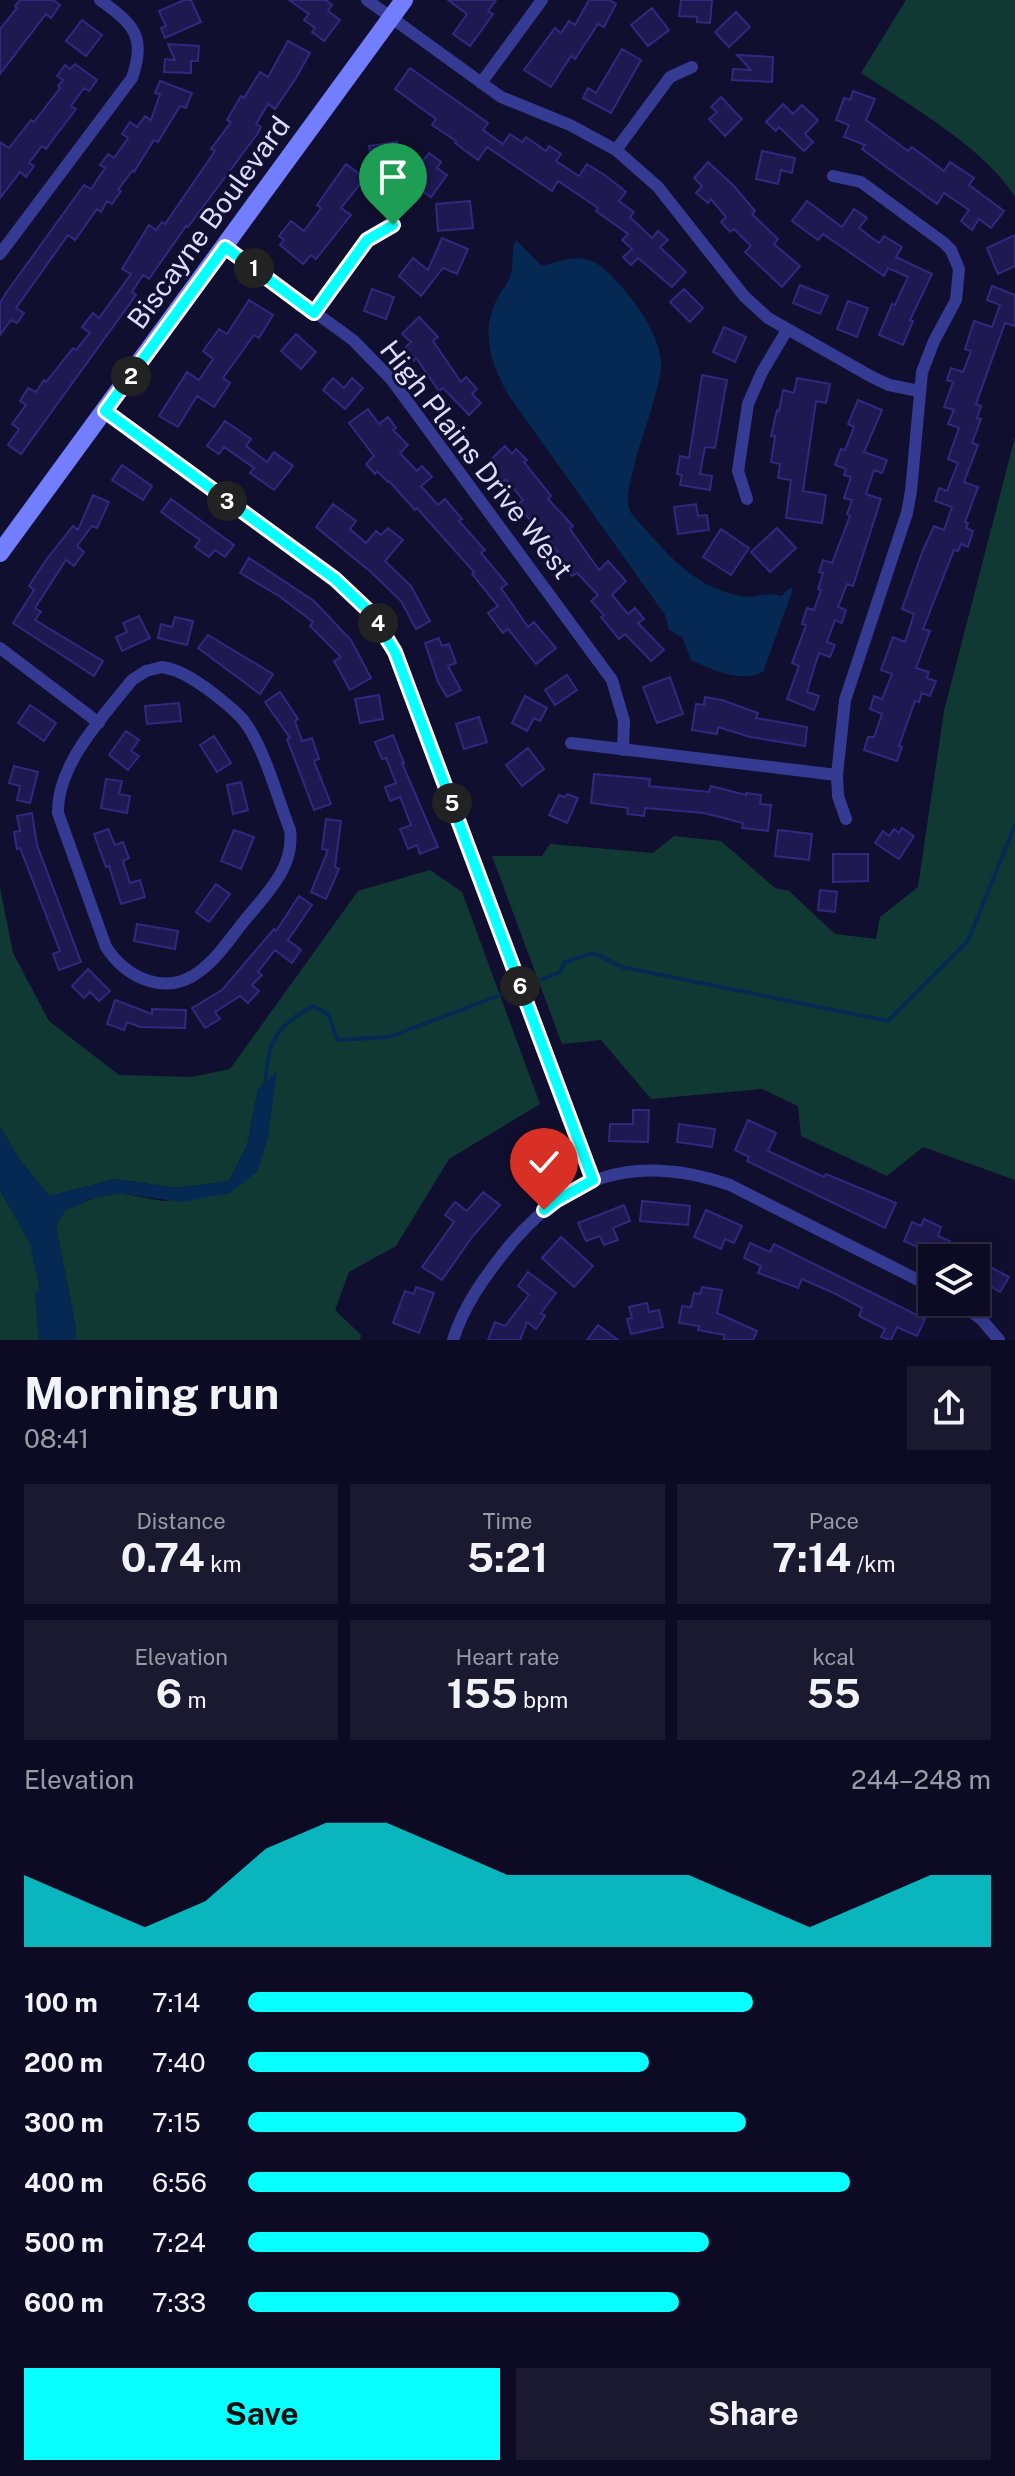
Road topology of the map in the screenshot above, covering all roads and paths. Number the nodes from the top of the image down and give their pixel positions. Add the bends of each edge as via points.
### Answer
1 (100, 0) edge
2 (367, 0) edge
3 (404, 0) edge
4 (542, 0) edge
5 (392, 18) junction
6 (692, 67) dead end
7 (481, 83) junction
8 (616, 150) junction
9 (833, 176) dead end
10 (393, 225) dead end
11 (225, 247) junction
12 (0, 254) edge
13 (314, 313) junction
14 (787, 330) junction
15 (919, 391) junction
16 (105, 411) junction
17 (747, 499) dead end
18 (3, 544) edge
19 (0, 648) edge
20 (99, 723) junction
21 (571, 743) dead end
22 (623, 750) junction
23 (837, 775) junction
24 (846, 819) dead end
25 (593, 1180) junction
26 (918, 1280) edge
27 (977, 1316) edge
28 (453, 1340) edge
29 (999, 1340) edge

1 - 12 street via 135,31 139,47 132,78
2 - 5 street
3 - 5 street, Biscayne Boulevard
4 - 7 street
5 - 7 street
5 - 11 street, Biscayne Boulevard
6 - 8 street via 670,77
7 - 8 street
8 - 14 street via 658,187 744,296
9 - 15 street via 861,182 920,225 951,250 959,269 956,300 927,357
10 - 13 street via 367,240
11 - 13 street, High Plains Drive West
11 - 16 street, Biscayne Boulevard
13 - 22 street, High Plains Drive West via 353,340 391,379 599,660 620,702
14 - 15 street via 889,385
14 - 17 street via 748,404 738,471
15 - 23 street via 907,513 845,700
16 - 18 street, Biscayne Boulevard
16 - 25 street via 335,579 383,631 404,673
19 - 20 street
20 - 20 street via 132,680 146,671 162,667 189,676 244,721 290,830 292,846 282,873 213,960 187,979 142,980 115,961 58,813 62,781
21 - 22 street
22 - 23 street
23 - 24 street
25 - 26 street via 649,1169 703,1176
25 - 28 street via 557,1200 516,1237 473,1293
27 - 29 street

